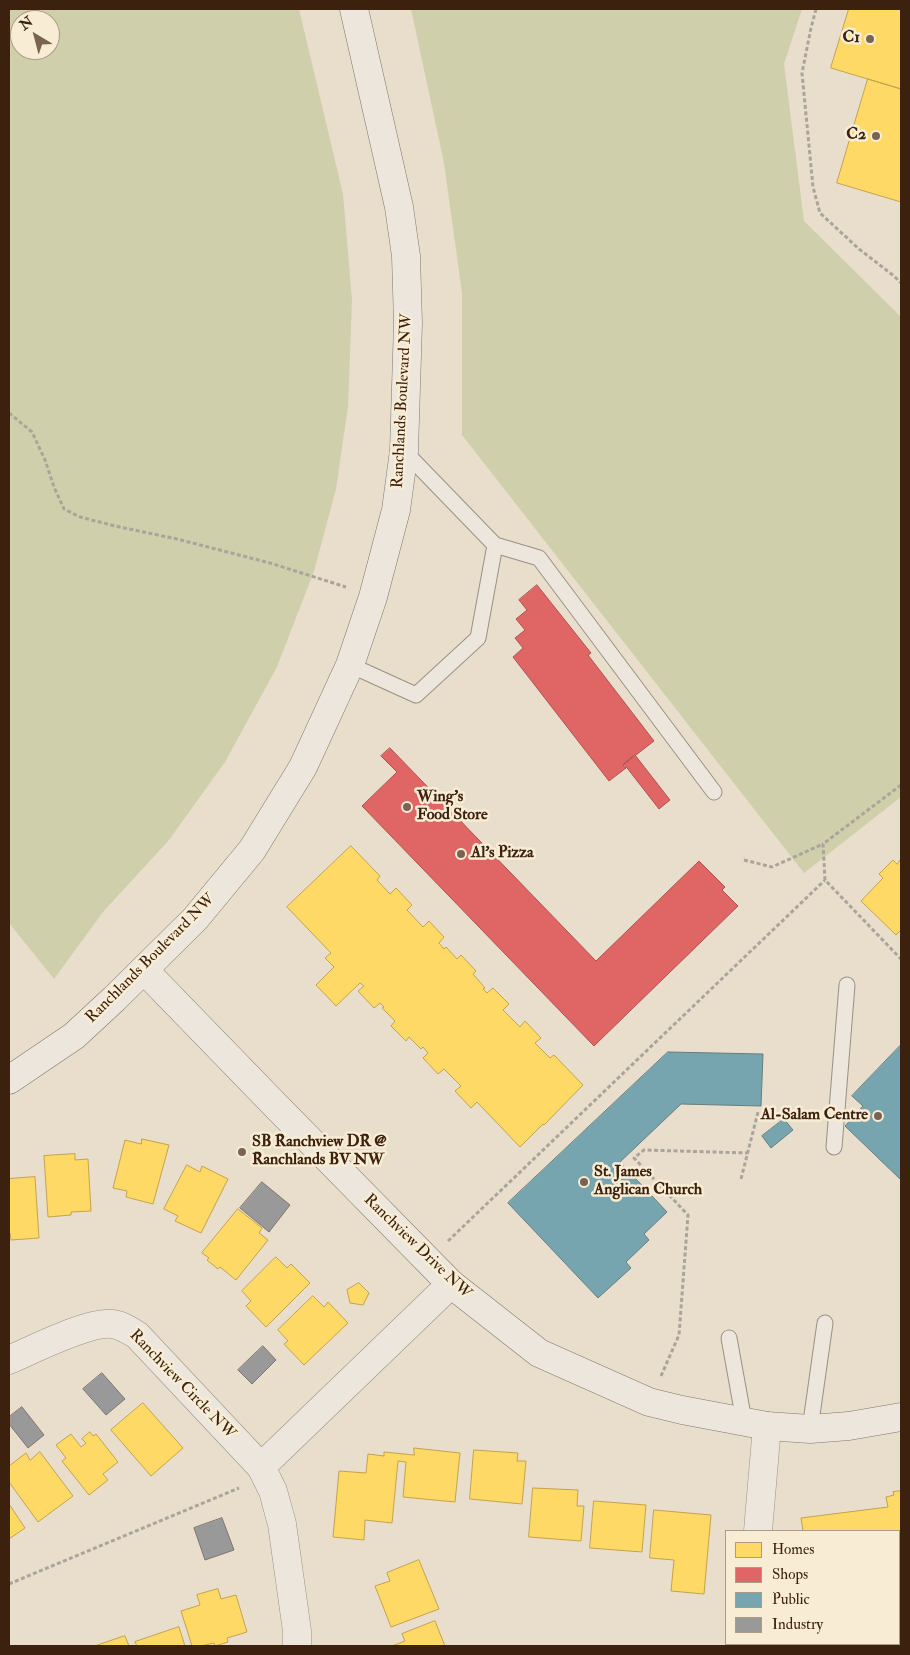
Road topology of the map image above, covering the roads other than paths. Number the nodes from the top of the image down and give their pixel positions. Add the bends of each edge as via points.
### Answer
1 (354, 9) edge
2 (404, 451) junction
3 (495, 545) junction
4 (350, 666) junction
5 (714, 792) dead end
6 (144, 970) junction
7 (847, 985) dead end
8 (9, 1080) edge
9 (834, 1147) dead end
10 (451, 1284) junction
11 (825, 1323) dead end
12 (729, 1338) dead end
13 (9, 1360) edge
14 (901, 1417) edge
15 (755, 1424) junction
16 (810, 1429) junction
17 (261, 1467) junction
18 (758, 1530) edge
19 (297, 1646) edge

1 - 2 street, Ranchlands Boulevard NW via 397,198 406,256 408,323
2 - 3 lane
2 - 4 street, Ranchlands Boulevard NW via 396,510 373,597
3 - 4 lane via 478,638 416,695
3 - 5 lane via 538,558
4 - 6 street, Ranchlands Boulevard NW via 303,767 252,850 195,919
6 - 8 street, Ranchlands Boulevard NW via 74,1036
6 - 10 street, Ranchview Drive NW
7 - 9 lane
10 - 15 street, Ranchview Drive NW via 538,1352 649,1402
10 - 17 street
11 - 16 lane
12 - 15 lane
13 - 17 street, Ranchview Circle NW via 84,1328 99,1324 127,1328
14 - 16 street, Ranchview Drive NW
15 - 16 street, Ranchview Drive NW
15 - 18 street
17 - 19 street, Ranchview Circle NW via 273,1492 282,1524

